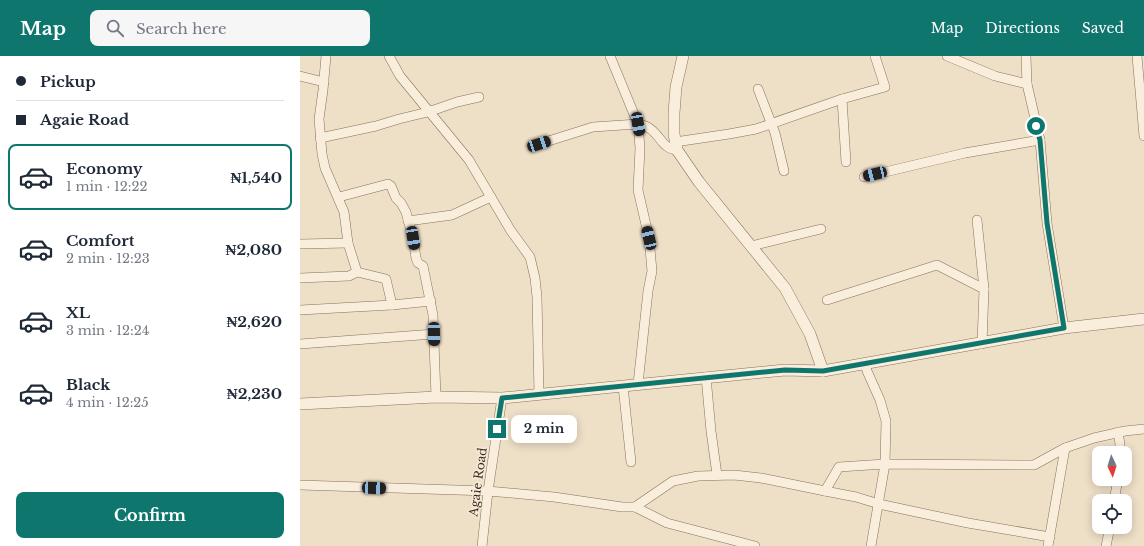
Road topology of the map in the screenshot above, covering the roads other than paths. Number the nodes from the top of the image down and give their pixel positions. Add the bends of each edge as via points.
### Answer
1 (326, 56) edge
2 (389, 56) edge
3 (610, 56) edge
4 (683, 56) edge
5 (875, 56) edge
6 (947, 56) edge
7 (1026, 56) edge
8 (1137, 56) edge
9 (300, 76) edge
10 (324, 82) junction
11 (1027, 84) junction
12 (758, 89) dead end
13 (479, 97) dead end
14 (842, 99) junction
15 (428, 112) junction
16 (638, 124) junction
17 (771, 125) junction
18 (1144, 136) edge
19 (320, 138) junction
20 (1040, 140) junction
21 (539, 144) dead end
22 (676, 146) junction
23 (846, 162) dead end
24 (784, 171) dead end
25 (864, 177) dead end
26 (339, 197) junction
27 (490, 197) junction
28 (977, 220) dead end
29 (408, 221) junction
30 (821, 229) dead end
31 (348, 243) junction
32 (300, 244) edge
33 (751, 246) junction
34 (357, 272) junction
35 (300, 278) edge
36 (984, 289) junction
37 (827, 300) dead end
38 (431, 301) junction
39 (392, 305) junction
40 (300, 310) edge
41 (1144, 319) edge
42 (1064, 328) junction
43 (434, 334) junction
44 (300, 344) edge
45 (982, 344) junction
46 (865, 363) junction
47 (823, 371) junction
48 (706, 377) junction
49 (638, 384) junction
50 (623, 386) junction
51 (539, 394) junction
52 (436, 397) junction
53 (502, 398) junction
54 (300, 404) edge
55 (1144, 429) edge
56 (1118, 432) junction
57 (1120, 446) edge
58 (1065, 448) junction
59 (631, 462) dead end
60 (885, 464) junction
61 (717, 475) junction
62 (300, 486) edge
63 (825, 491) junction
64 (488, 492) junction
65 (879, 504) junction
66 (635, 507) junction
67 (1109, 534) edge
68 (1049, 541) edge
69 (482, 546) edge
70 (756, 546) edge
71 (871, 546) edge
72 (1106, 546) edge

1 - 10 street
2 - 15 street via 400,76
3 - 16 street
4 - 22 street via 676,87
5 - 14 street via 885,86
6 - 11 street via 995,76
7 - 11 street
8 - 18 street
9 - 10 street
10 - 19 street via 319,119
11 - 20 street
12 - 17 street
13 - 15 street
14 - 17 street
14 - 23 street
15 - 19 street
15 - 27 street via 469,160
16 - 21 street via 594,127
16 - 22 street via 650,128 668,148
16 - 49 street via 638,190 649,238 652,271
17 - 22 street
17 - 24 street
19 - 26 street via 323,162
20 - 25 street
20 - 42 street via 1047,223
22 - 33 street via 699,182
26 - 29 street via 388,184 404,208
26 - 31 street via 344,212
27 - 29 street via 452,215
27 - 51 street via 530,257 536,278
28 - 36 street
29 - 38 street via 416,258 423,266
30 - 33 street
31 - 32 street
31 - 34 street
33 - 47 street via 785,288 810,334
34 - 35 street via 348,276
34 - 39 street via 386,279
36 - 37 street via 937,265
36 - 45 street
38 - 39 street
38 - 43 street
39 - 40 street
41 - 42 street
42 - 45 street
43 - 44 street
43 - 52 street
45 - 46 street
46 - 47 street
46 - 60 street via 886,421
47 - 48 street via 785,370
48 - 49 street
48 - 61 street
49 - 50 street
50 - 51 street
50 - 59 street
51 - 53 street
52 - 53 street
52 - 54 street
53 - 64 street, Agaie Road
55 - 56 street
56 - 57 street
56 - 58 street
58 - 60 street via 1034,465
58 - 68 street
60 - 63 street via 839,467
60 - 65 street
61 - 63 street via 761,478
61 - 66 street via 673,482
62 - 64 street
63 - 65 street
64 - 66 street
64 - 69 street, Agaie Road
65 - 68 street
65 - 71 street
66 - 70 street via 667,523
67 - 72 street

